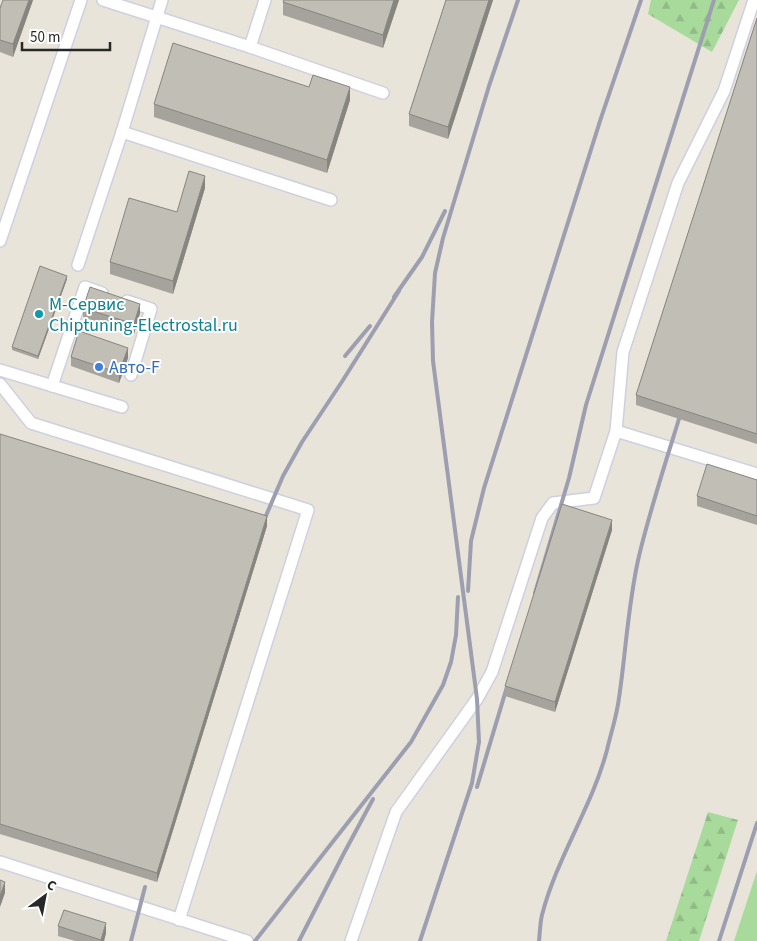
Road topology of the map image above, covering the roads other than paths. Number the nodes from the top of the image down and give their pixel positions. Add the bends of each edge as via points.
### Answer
1 (81, 0) edge
2 (103, 0) edge
3 (162, 0) edge
4 (265, 0) edge
5 (754, 0) edge
6 (156, 18) junction
7 (250, 47) junction
8 (383, 93) dead end
9 (122, 132) junction
10 (331, 200) dead end
11 (0, 241) edge
12 (78, 265) dead end
13 (0, 370) edge
14 (131, 376) dead end
15 (0, 384) edge
16 (52, 386) junction
17 (122, 407) dead end
18 (616, 431) junction
19 (757, 474) edge
20 (0, 862) edge
21 (179, 920) junction
22 (247, 941) edge
23 (351, 941) edge

1 - 11 lane
2 - 6 lane
3 - 6 lane
4 - 7 lane
5 - 18 lane via 724,91 678,184 623,352
6 - 7 lane
6 - 9 lane
7 - 8 lane
9 - 10 lane
9 - 12 lane
13 - 16 lane
14 - 16 lane via 151,309 84,287
15 - 21 lane via 31,422 308,510
16 - 17 lane
18 - 19 lane
18 - 23 lane via 594,498 553,503 542,518 492,672 477,699 396,812
20 - 21 lane
21 - 22 lane

